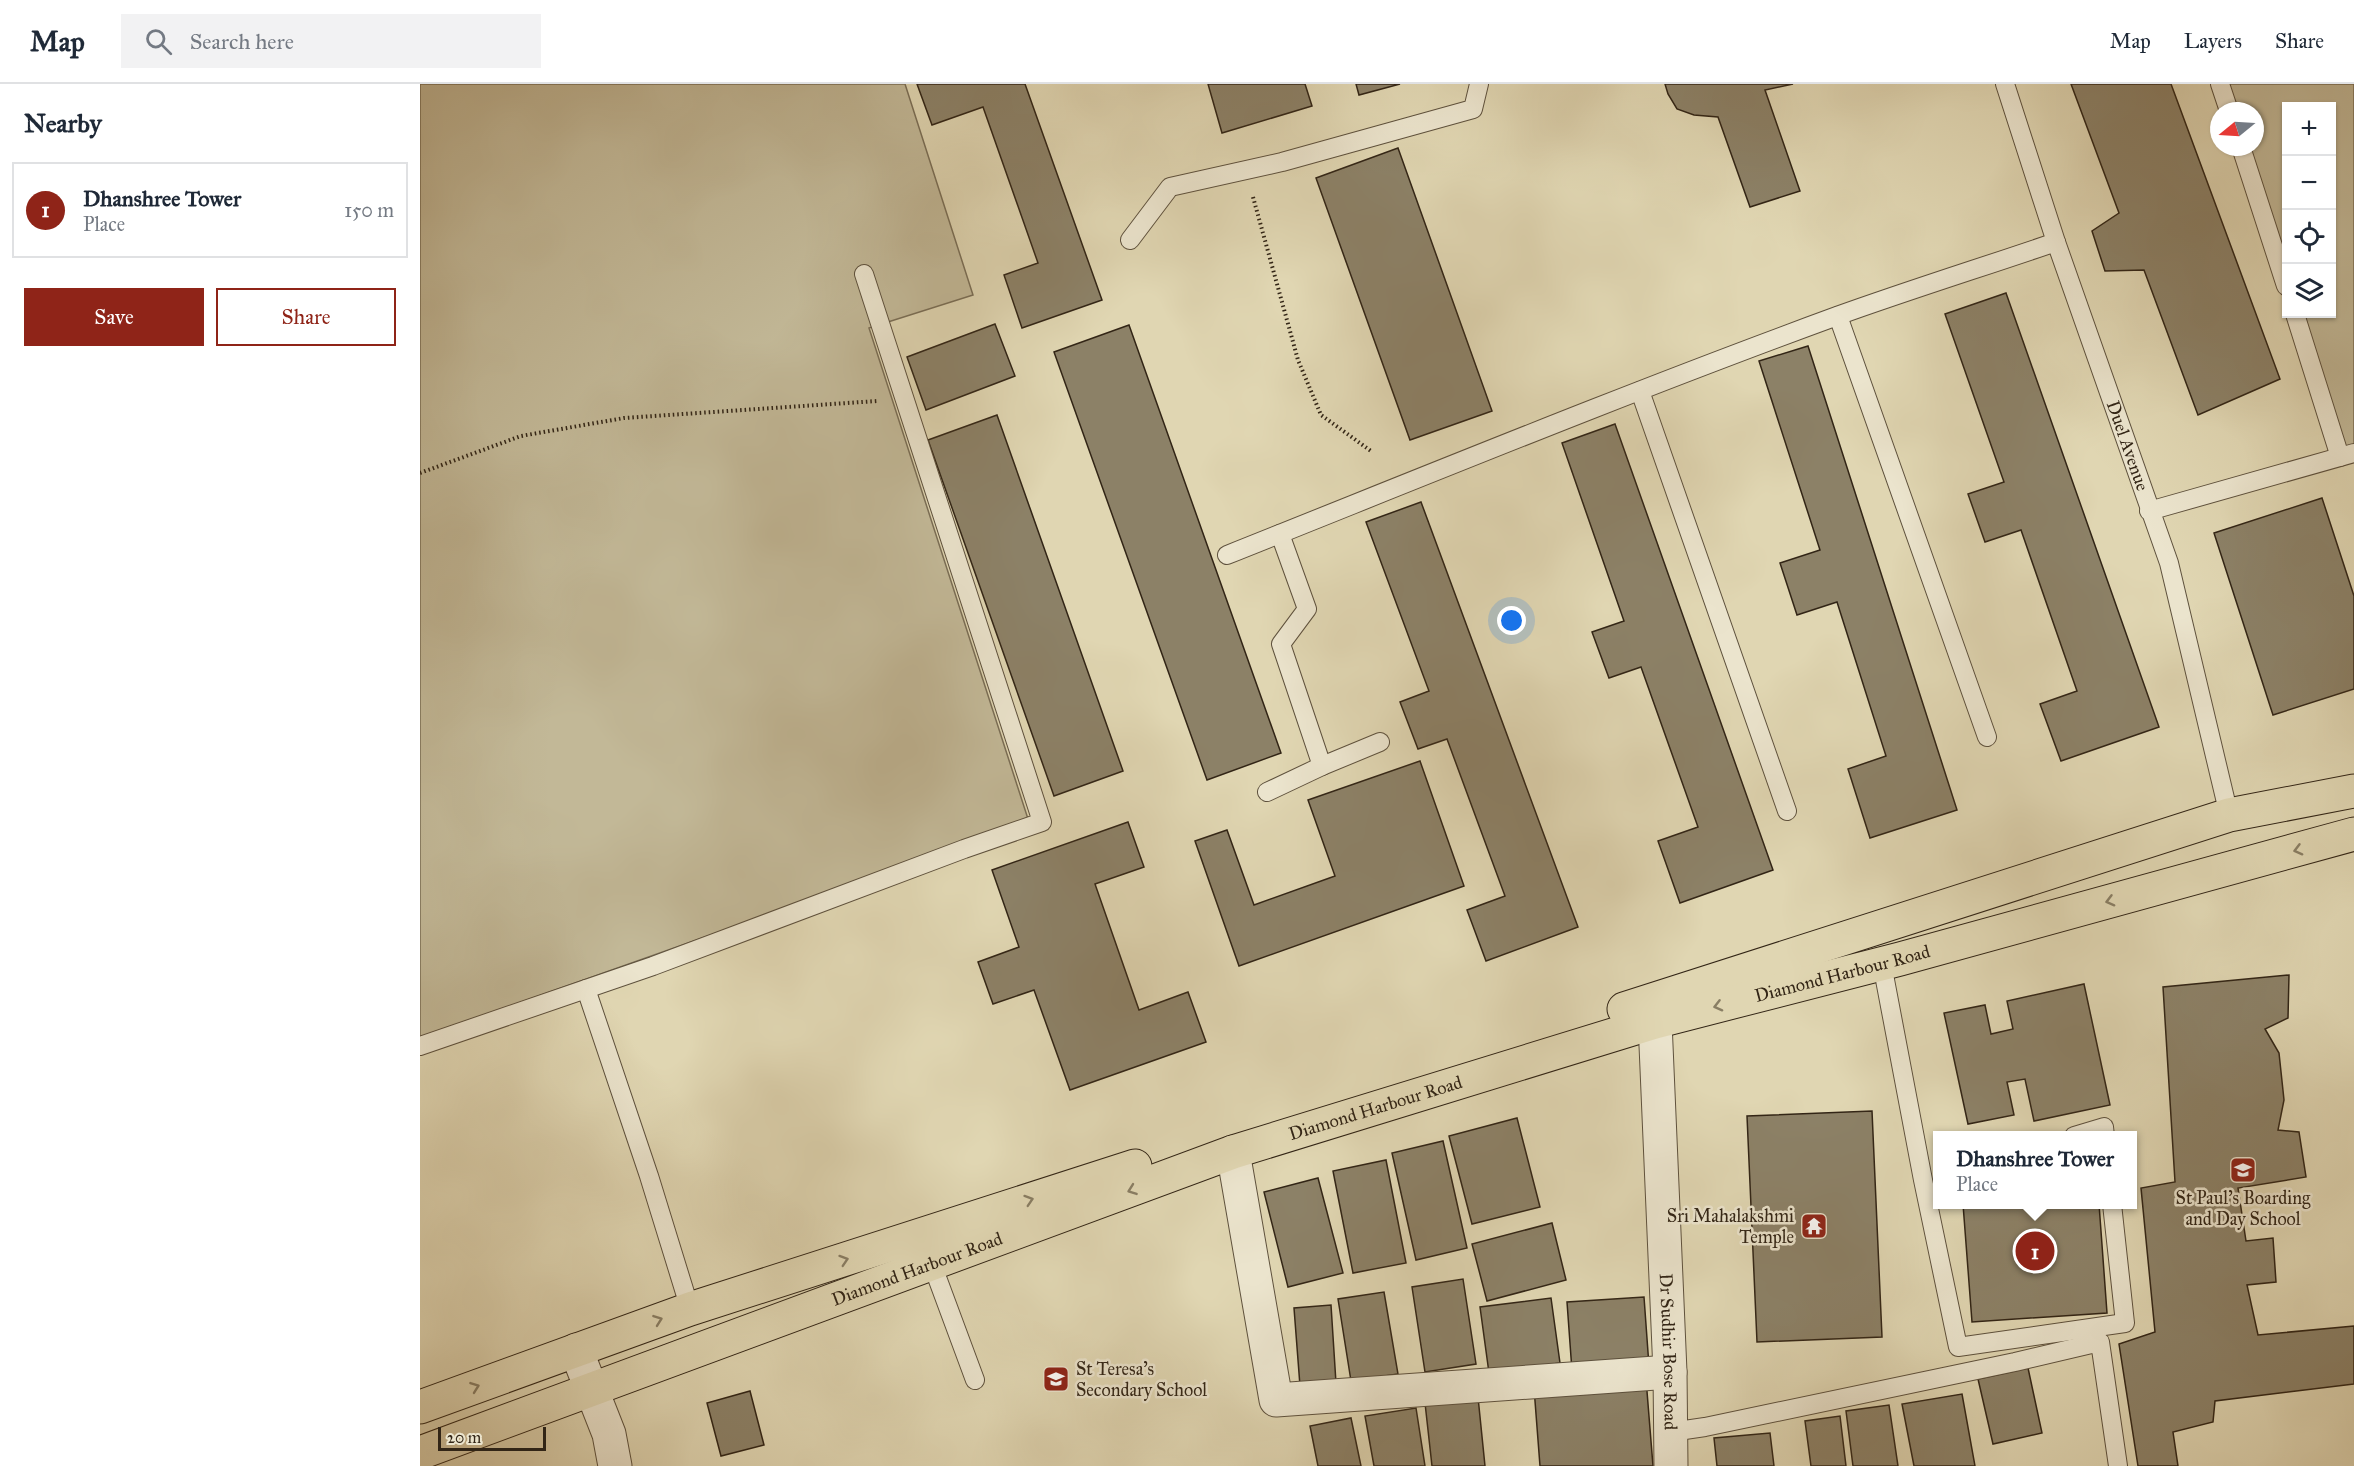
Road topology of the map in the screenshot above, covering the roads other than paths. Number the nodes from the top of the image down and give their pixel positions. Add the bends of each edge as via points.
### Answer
1 (1479, 84) edge
2 (2005, 84) edge
3 (2220, 84) edge
4 (2226, 102) edge
5 (2244, 156) edge
6 (1130, 240) dead end
7 (2056, 242) junction
8 (864, 274) dead end
9 (2282, 274) edge
10 (1838, 316) junction
11 (2296, 318) edge
12 (1640, 391) junction
13 (2347, 455) edge
14 (2149, 511) junction
15 (1280, 534) junction
16 (1227, 555) dead end
17 (1987, 737) dead end
18 (1380, 742) dead end
19 (1322, 766) junction
20 (2354, 791) edge
21 (1267, 792) dead end
22 (1787, 811) dead end
23 (2229, 815) junction
24 (2354, 834) edge
25 (1882, 964) junction
26 (586, 989) junction
27 (1655, 1022) junction
28 (420, 1046) edge
29 (2091, 1131) edge
30 (2104, 1131) edge
31 (1233, 1152) junction
32 (1930, 1178) edge
33 (1933, 1196) edge
34 (1935, 1209) edge
35 (2113, 1209) edge
36 (932, 1264) junction
37 (690, 1309) junction
38 (576, 1350) junction
39 (1670, 1372) junction
40 (975, 1380) dead end
41 (591, 1389) junction
42 (420, 1407) edge
43 (1671, 1432) junction
44 (420, 1453) edge
45 (615, 1466) edge
46 (1671, 1466) edge
47 (2118, 1466) edge

1 - 6 lane via 1473,109 1170,188
2 - 7 lane, Duel Avenue
3 - 4 lane
5 - 9 lane
7 - 10 lane
7 - 14 lane, Duel Avenue
8 - 26 lane via 1042,822
10 - 12 lane
10 - 17 lane
11 - 13 lane
12 - 15 lane
12 - 22 lane
13 - 14 lane
14 - 23 lane, Duel Avenue via 2169,563
15 - 16 lane
15 - 19 lane via 1307,609 1281,644
18 - 19 lane
19 - 21 lane
20 - 23 main road, Diamond Harbour Road
37 -> 23 main road, Diamond Harbour Road
24 -> 25 main road, Diamond Harbour Road
25 -> 27 main road, Diamond Harbour Road
25 - 32 lane
26 - 28 lane
26 - 37 lane
27 - 31 main road, Diamond Harbour Road
27 - 39 street, Dr Sudhir Bose Road
29 - 30 lane via 2104,1127
31 -> 36 main road, Diamond Harbour Road
31 - 39 street via 1276,1400
32 - 33 lane
34 - 35 lane via 1958,1347 2124,1323
36 - 40 lane
36 - 41 main road, Diamond Harbour Road
38 -> 37 main road, Diamond Harbour Road
38 - 41 street
42 -> 38 main road, Diamond Harbour Road
39 - 43 street, Dr Sudhir Bose Road
41 - 44 main road, Diamond Harbour Road
41 - 45 street via 609,1434
43 - 46 street, Dr Sudhir Bose Road
43 - 47 lane via 2100,1342

